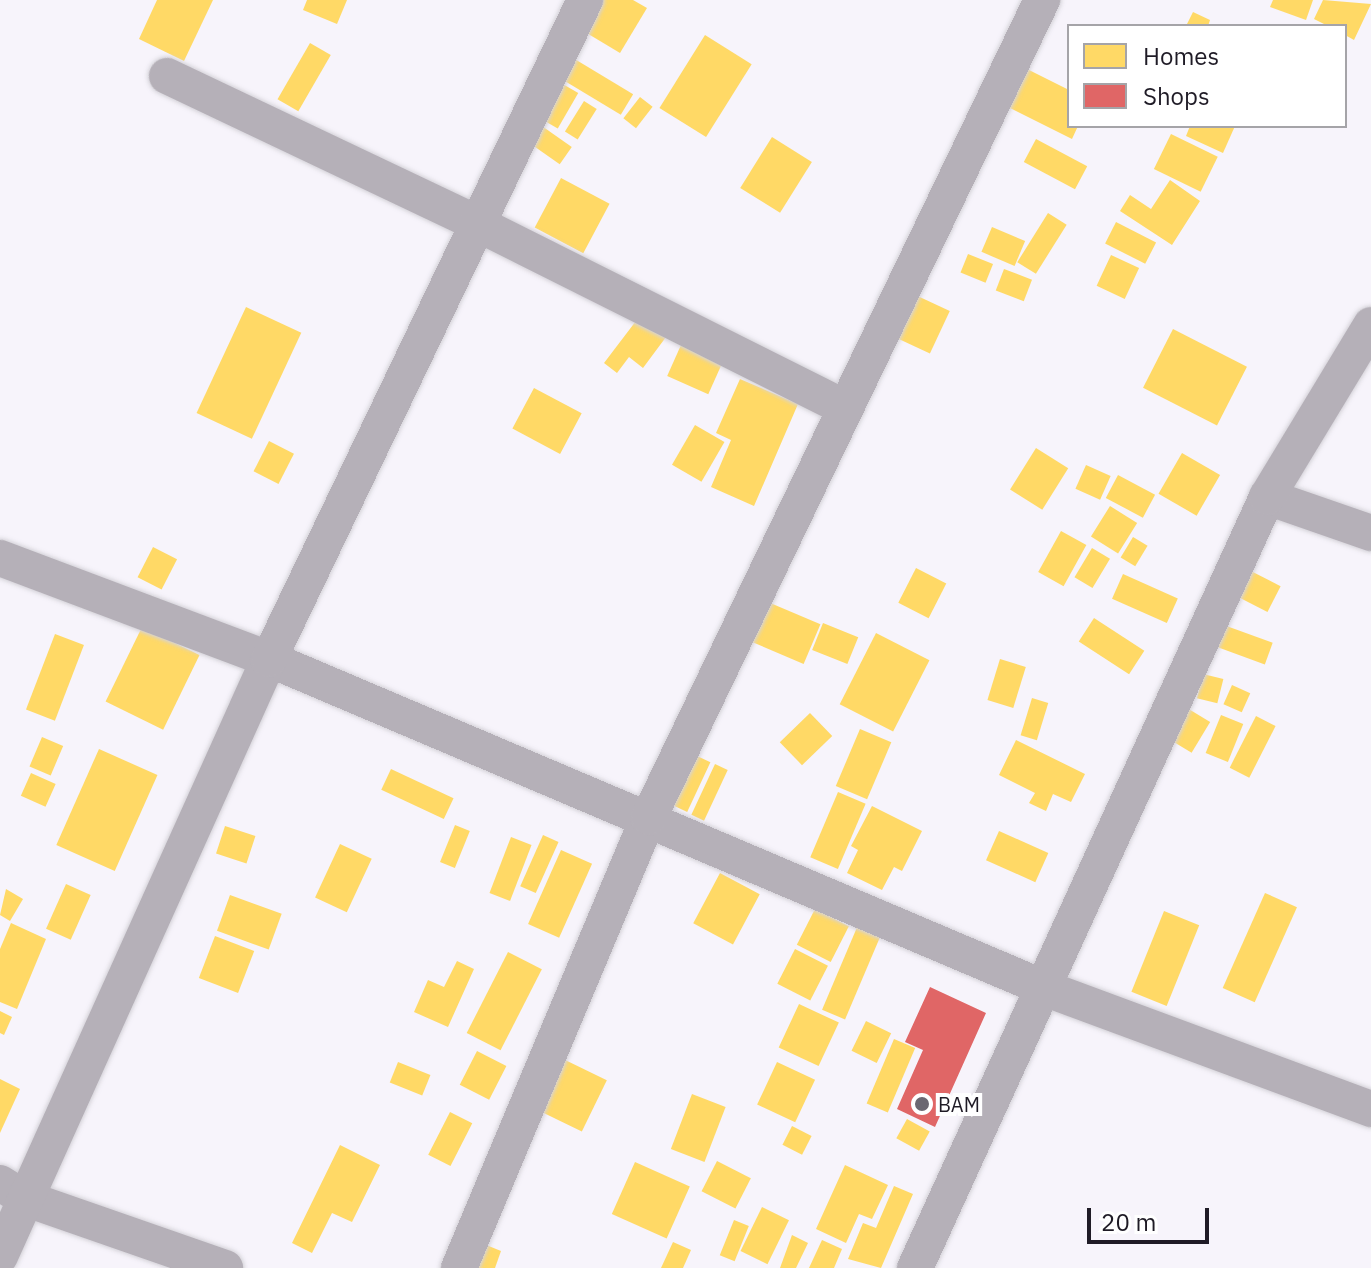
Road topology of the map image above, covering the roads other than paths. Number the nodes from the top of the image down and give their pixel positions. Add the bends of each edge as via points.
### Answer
1 (585, 0) edge
2 (1042, 0) edge
3 (167, 76) dead end
4 (478, 224) junction
5 (1371, 325) edge
6 (845, 408) junction
7 (1267, 497) junction
8 (1371, 533) edge
9 (0, 558) edge
10 (269, 659) junction
11 (649, 817) junction
12 (1044, 988) junction
13 (1371, 1109) edge
14 (12, 1191) edge
15 (0, 1256) edge
16 (225, 1268) edge
17 (459, 1268) edge
18 (915, 1268) edge

1 - 4 street
2 - 6 street
3 - 4 street
4 - 6 street
4 - 10 street
5 - 7 street
6 - 11 street
7 - 8 street
7 - 12 street
9 - 10 street
10 - 11 street
10 - 14 street
11 - 12 street
11 - 17 street
12 - 13 street
12 - 18 street
14 - 15 street
14 - 16 street

